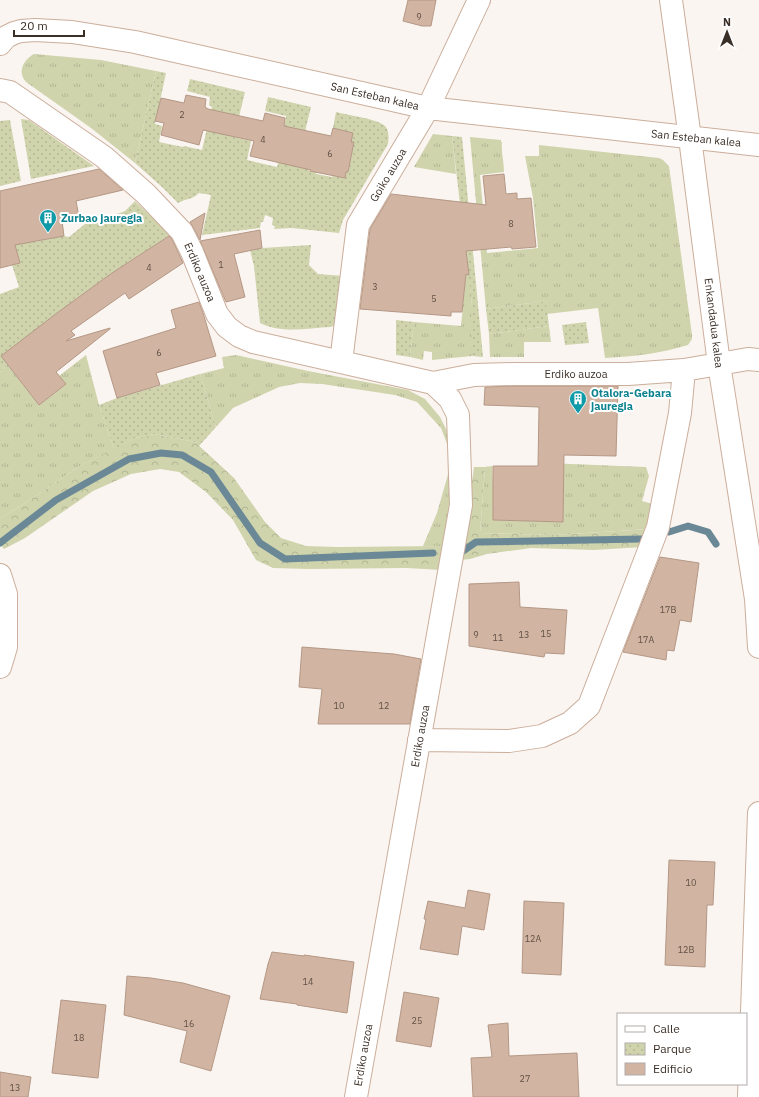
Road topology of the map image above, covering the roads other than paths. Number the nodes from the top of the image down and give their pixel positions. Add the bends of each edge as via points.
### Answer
1 (479, 0) edge
2 (670, 0) edge
3 (0, 44) edge
4 (0, 90) edge
5 (428, 108) junction
6 (690, 138) junction
7 (759, 145) edge
8 (759, 360) edge
9 (341, 362) junction
10 (719, 364) junction
11 (684, 370) junction
12 (433, 383) junction
13 (0, 575) edge
14 (759, 646) edge
15 (0, 667) edge
16 (419, 740) junction
17 (759, 813) edge
18 (756, 979) edge
19 (356, 1097) edge
20 (749, 1097) edge

1 - 5 street, Goiko auzoa
2 - 6 street, Enkandadua kalea
3 - 5 street, San Esteban kalea via 6,37 21,31 72,32 135,42
4 - 9 street, Erdiko auzoa via 10,92 104,157 146,194 182,232 217,314 233,332 253,342
5 - 6 street, San Esteban kalea
5 - 9 street, Goiko auzoa via 358,225
6 - 7 street, San Esteban kalea
6 - 10 street, Enkandadua kalea
8 - 10 street, Erdiko auzoa via 748,359
9 - 12 street, Erdiko auzoa
10 - 11 street, Erdiko auzoa
10 - 14 street, Enkandadua kalea via 756,598
11 - 12 street, Erdiko auzoa via 628,374 474,375
11 - 16 street via 680,414 658,527 589,706 570,723 542,736 509,742
12 - 16 street, Erdiko auzoa via 450,399 458,415 461,505
13 - 15 street via 6,594 6,647
16 - 19 street, Erdiko auzoa
17 - 18 street
18 - 20 street

